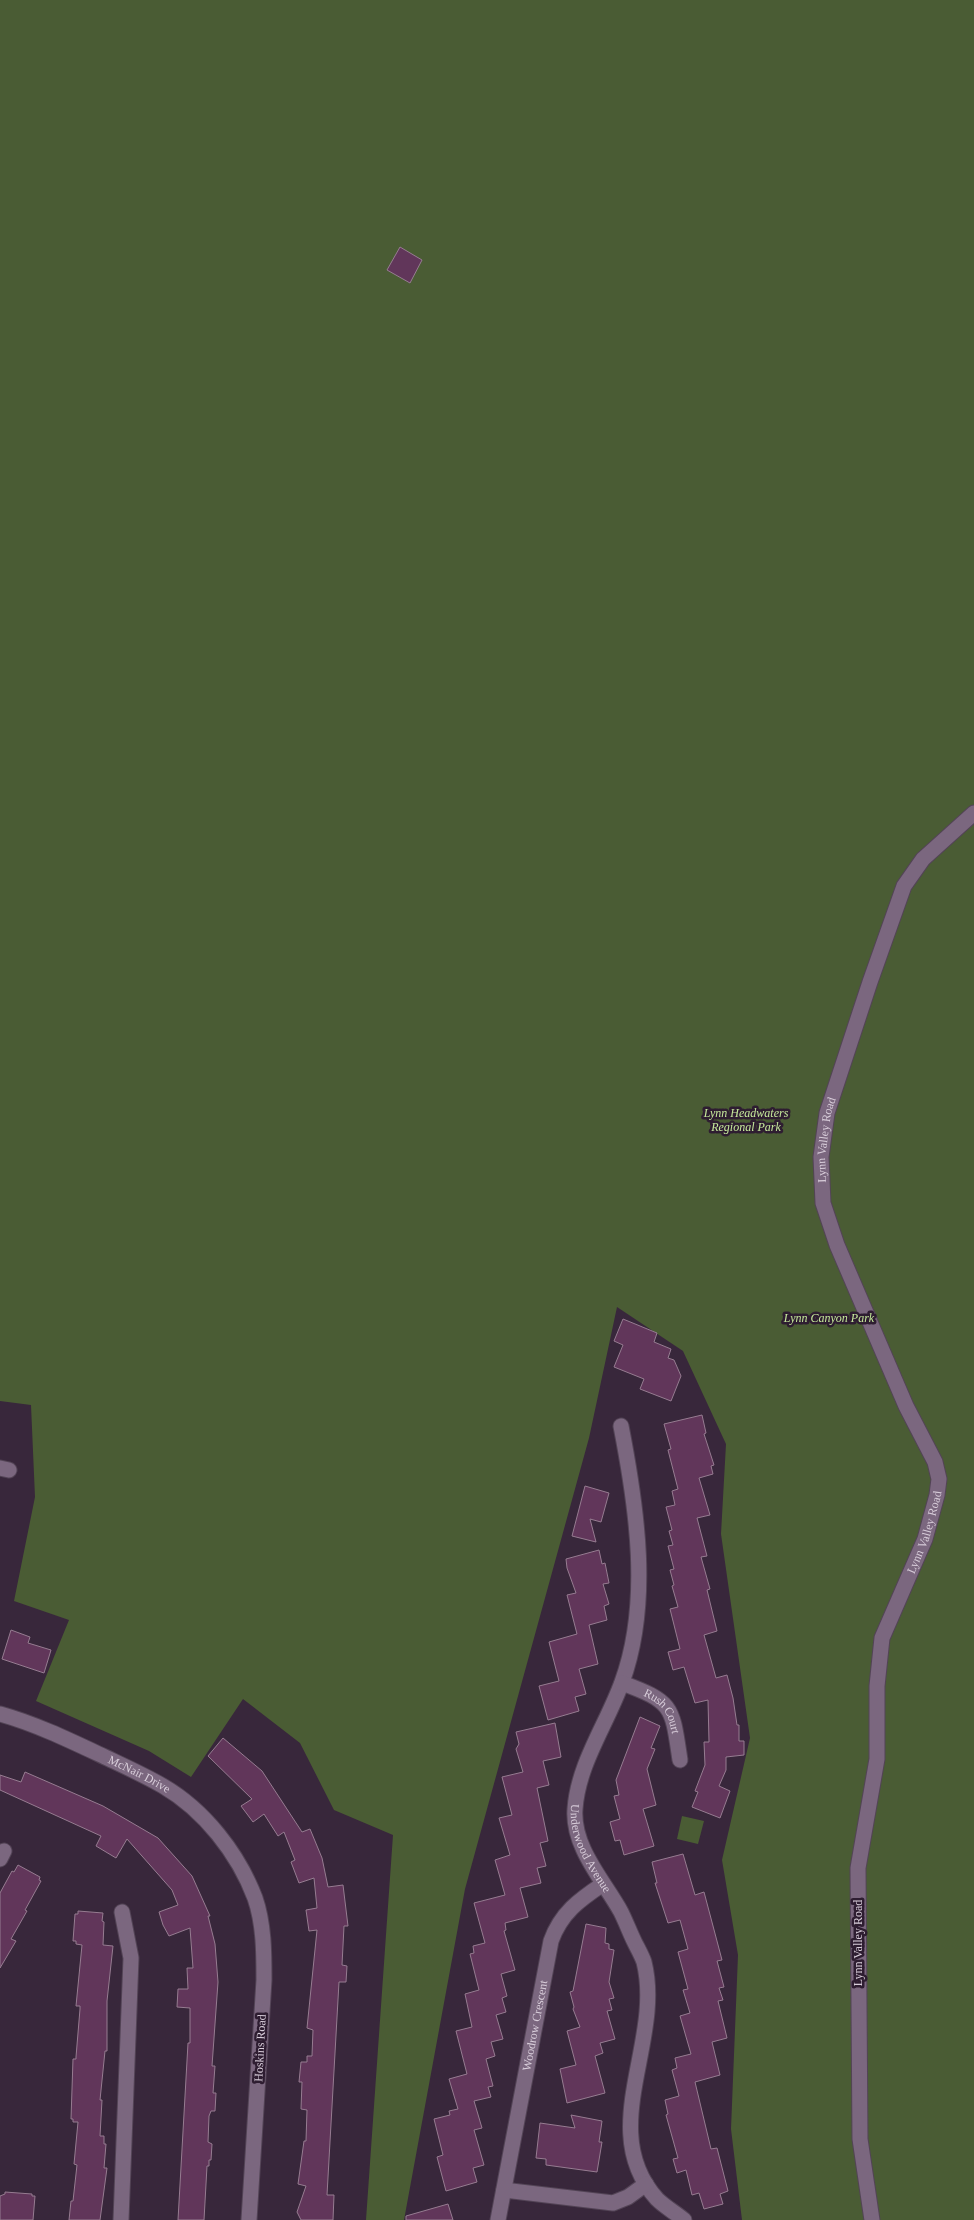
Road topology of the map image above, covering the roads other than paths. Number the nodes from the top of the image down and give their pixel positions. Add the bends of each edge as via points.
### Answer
1 (974, 813) edge
2 (621, 1426) dead end
3 (622, 1683) junction
4 (0, 1714) edge
5 (680, 1760) dead end
6 (246, 1879) joint
7 (603, 1884) junction
8 (122, 1912) dead end
9 (646, 2184) junction
10 (504, 2190) junction
11 (121, 2220) edge
12 (250, 2220) edge
13 (498, 2220) edge
14 (684, 2220) edge
15 (872, 2220) edge

1 - 15 street, Lynn Valley Road via 923,859 904,886 827,1113 821,1157 823,1202 836,1245 906,1406 935,1462 938,1479 938,1495 926,1539 882,1638 877,1686 877,1760 858,1868 860,2139
2 - 3 street, Underwood Avenue via 632,1480 639,1586 632,1651
3 - 5 street, Rush Court via 651,1694 662,1702 671,1714
3 - 7 street, Underwood Avenue via 578,1786 575,1810 576,1829
4 - 6 street, McNair Drive via 48,1731 164,1786 206,1820
6 - 12 street, Hoskins Road via 255,1898 264,1945
7 - 9 street, Underwood Avenue via 644,1961 649,2007 629,2133 636,2166
7 - 10 street, Woodrow Crescent via 563,1915 551,1941
8 - 11 street via 131,1958
9 - 10 street via 613,2203
9 - 14 street, Underwood Avenue via 658,2200
10 - 13 street, Woodrow Crescent

